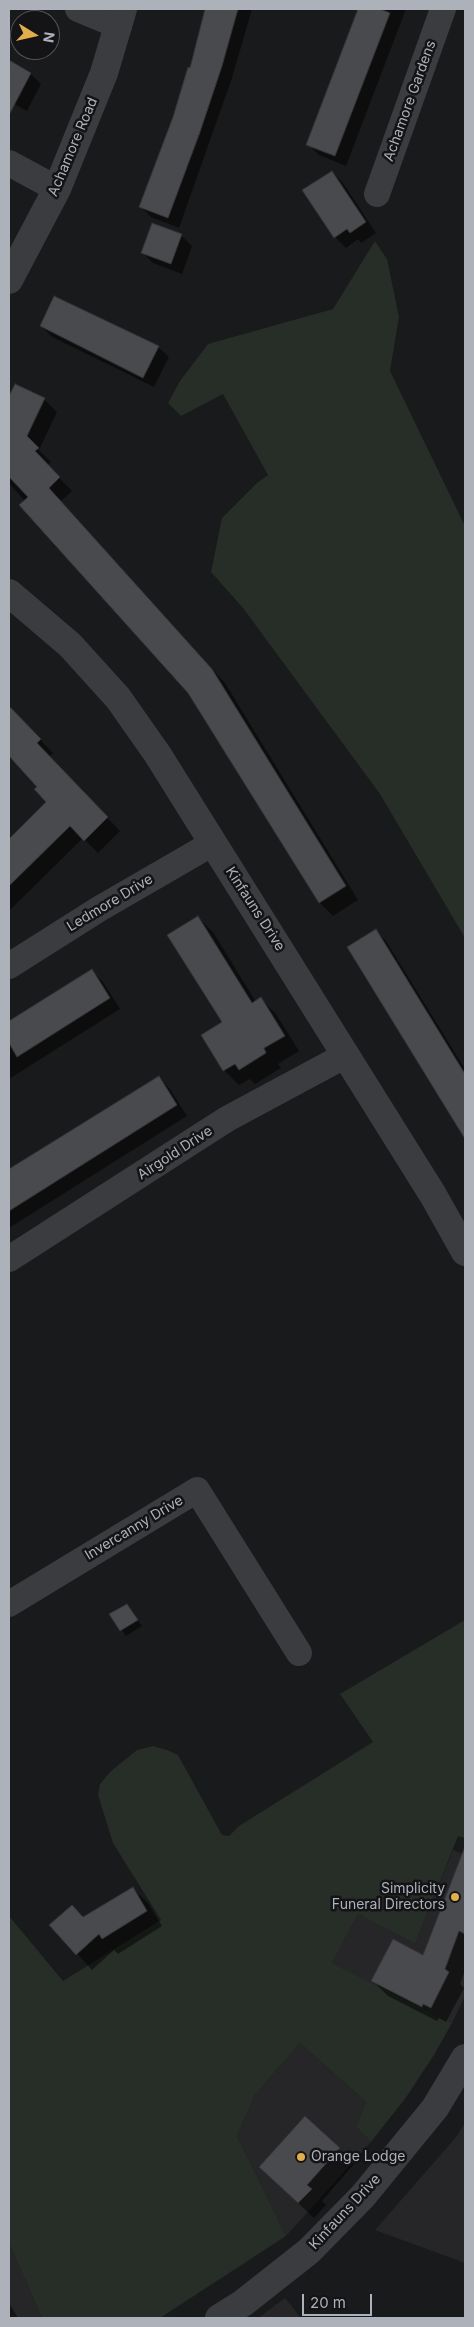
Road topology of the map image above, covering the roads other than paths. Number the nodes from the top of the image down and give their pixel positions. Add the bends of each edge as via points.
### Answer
1 (78, 9) edge
2 (443, 9) edge
3 (121, 17) edge
4 (9, 163) edge
5 (57, 189) junction
6 (377, 194) dead end
7 (9, 280) edge
8 (9, 593) edge
9 (213, 843) junction
10 (9, 966) edge
11 (346, 1055) junction
12 (465, 1252) edge
13 (9, 1259) edge
14 (9, 1604) edge
15 (299, 1653) dead end
16 (465, 2058) edge
17 (218, 2318) edge

1 - 3 street
2 - 6 street, Achamore Gardens
3 - 5 street, Achamore Road via 104,73
4 - 5 street
5 - 7 street, Achamore Road
8 - 9 street, Kinfauns Drive via 70,645 118,698
9 - 10 street, Ledmore Drive
9 - 11 street, Kinfauns Drive
11 - 12 street, Kinfauns Drive
11 - 13 street, Airgold Drive via 227,1119
14 - 15 street, Invercanny Drive via 197,1490
16 - 17 street, Kinfauns Drive via 435,2108 363,2196 309,2251 243,2303

